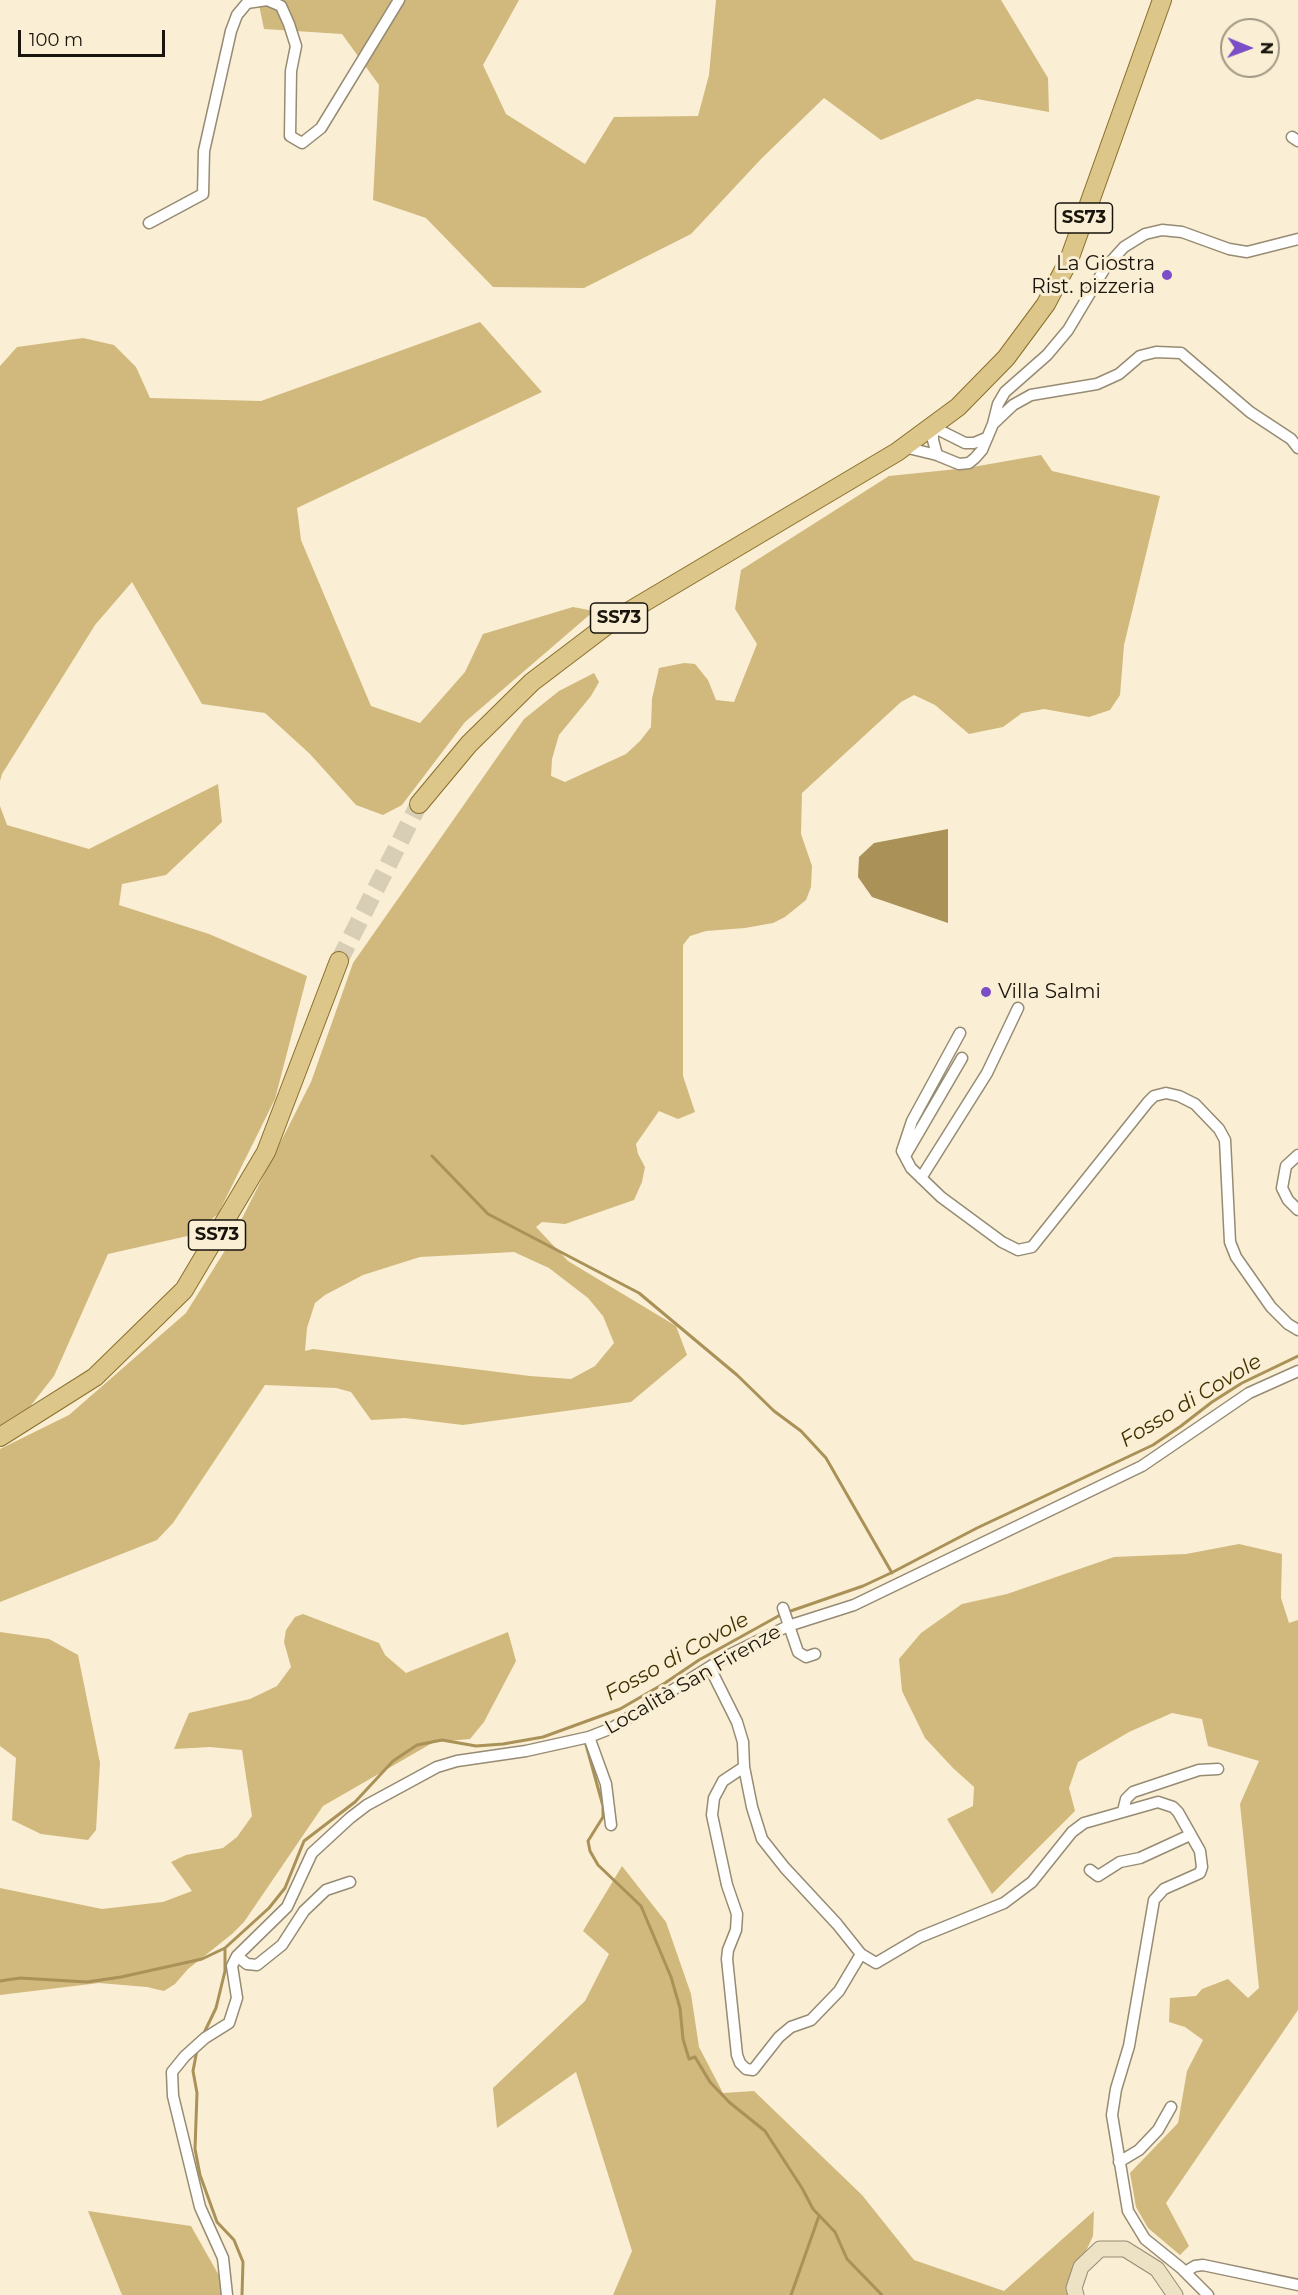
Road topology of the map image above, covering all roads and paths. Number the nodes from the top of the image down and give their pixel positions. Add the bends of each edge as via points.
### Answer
1 (399, 0) edge
2 (1162, 0) edge
3 (149, 223) dead end
4 (1298, 239) edge
5 (958, 407) junction
6 (993, 424) junction
7 (933, 427) junction
8 (955, 437) junction
9 (986, 438) junction
10 (904, 447) junction
11 (1298, 448) edge
12 (937, 455) junction
13 (419, 804) tunnel mouth
14 (339, 961) tunnel mouth
15 (1018, 1008) dead end
16 (960, 1033) dead end
17 (962, 1058) dead end
18 (1298, 1155) edge
19 (905, 1157) junction
20 (921, 1178) junction
21 (1298, 1210) edge
22 (1298, 1330) edge
23 (1298, 1371) edge
24 (0, 1437) edge
25 (786, 1617) junction
26 (815, 1654) dead end
27 (710, 1668) junction
28 (589, 1737) junction
29 (744, 1767) junction
30 (1218, 1769) dead end
31 (1123, 1811) junction
32 (611, 1825) dead end
33 (1190, 1835) junction
34 (1090, 1870) dead end
35 (350, 1882) dead end
36 (861, 1954) junction
37 (237, 1956) junction
38 (1171, 2107) dead end
39 (1119, 2162) junction
40 (1185, 2272) junction
41 (1298, 2285) edge
42 (227, 2295) edge
43 (1076, 2295) edge
44 (1175, 2295) edge
45 (1208, 2295) edge

1 - 3 street via 321,129 302,143 290,136 291,71 296,46 289,24 281,6 267,0 247,3 231,31 204,152 203,194
2 - 5 main road, SS73 via 1069,260 1046,304 1006,358
4 - 6 street via 1247,252 1182,232 1162,230 1144,234 1124,247 1105,268 1068,330 1047,355 1005,392
5 - 7 main road, SS73
5 - 8 street
6 - 9 street
6 - 11 street via 1031,395 1097,384 1119,374 1140,356 1180,353
7 - 8 street
7 - 10 main road, SS73
7 - 12 street
8 - 9 street via 965,443
9 - 12 street via 982,450 969,463 959,464
10 - 12 street
10 - 13 main road, SS73 via 611,622 532,681 469,744
14 - 24 main road, SS73 via 266,1152 184,1290 95,1377
15 - 20 street via 987,1073
16 - 19 street via 912,1121 902,1151
17 - 19 street
18 - 21 street via 1286,1166 1282,1188
19 - 20 street
20 - 22 street via 1002,1242 1018,1250 1032,1247 1148,1102 1166,1093 1179,1096 1195,1104 1225,1140 1230,1242 1236,1257 1270,1306
23 - 25 street, Località San Firenze via 1249,1393 1142,1466 854,1605
25 - 26 street via 798,1652 806,1657
25 - 27 street, Località San Firenze
27 - 28 street, Località San Firenze via 629,1719
27 - 29 street via 738,1722
28 - 32 street via 606,1784
28 - 37 street, Località San Firenze via 436,1767 367,1805 312,1853 287,1907
29 - 36 street via 762,1839
29 - 36 street via 723,1781 714,1798 712,1815 737,1914 728,1959 740,2063 753,2070 790,2027 811,2019 839,1991
30 - 31 street via 1198,1770 1133,1792
31 - 33 street via 1158,1802 1173,1807
31 - 36 street via 1084,1822 1032,1882 1004,1903 920,1937 876,1963
33 - 34 street via 1140,1858 1120,1862 1098,1876
33 - 39 street via 1200,1851 1200,1873 1164,1889 1154,1900 1129,2046 1112,2115
35 - 37 street via 327,1890 304,1911 282,1945 257,1965 247,1964
37 - 42 street via 232,1966 237,1998 229,2023 185,2056 172,2072 173,2096 200,2207 223,2258
38 - 39 street via 1158,2130 1139,2150
39 - 40 street via 1128,2211 1145,2239
40 - 41 street via 1203,2265
40 - 45 street
43 - 44 main road via 1074,2288 1081,2267 1100,2249 1125,2249 1157,2269

